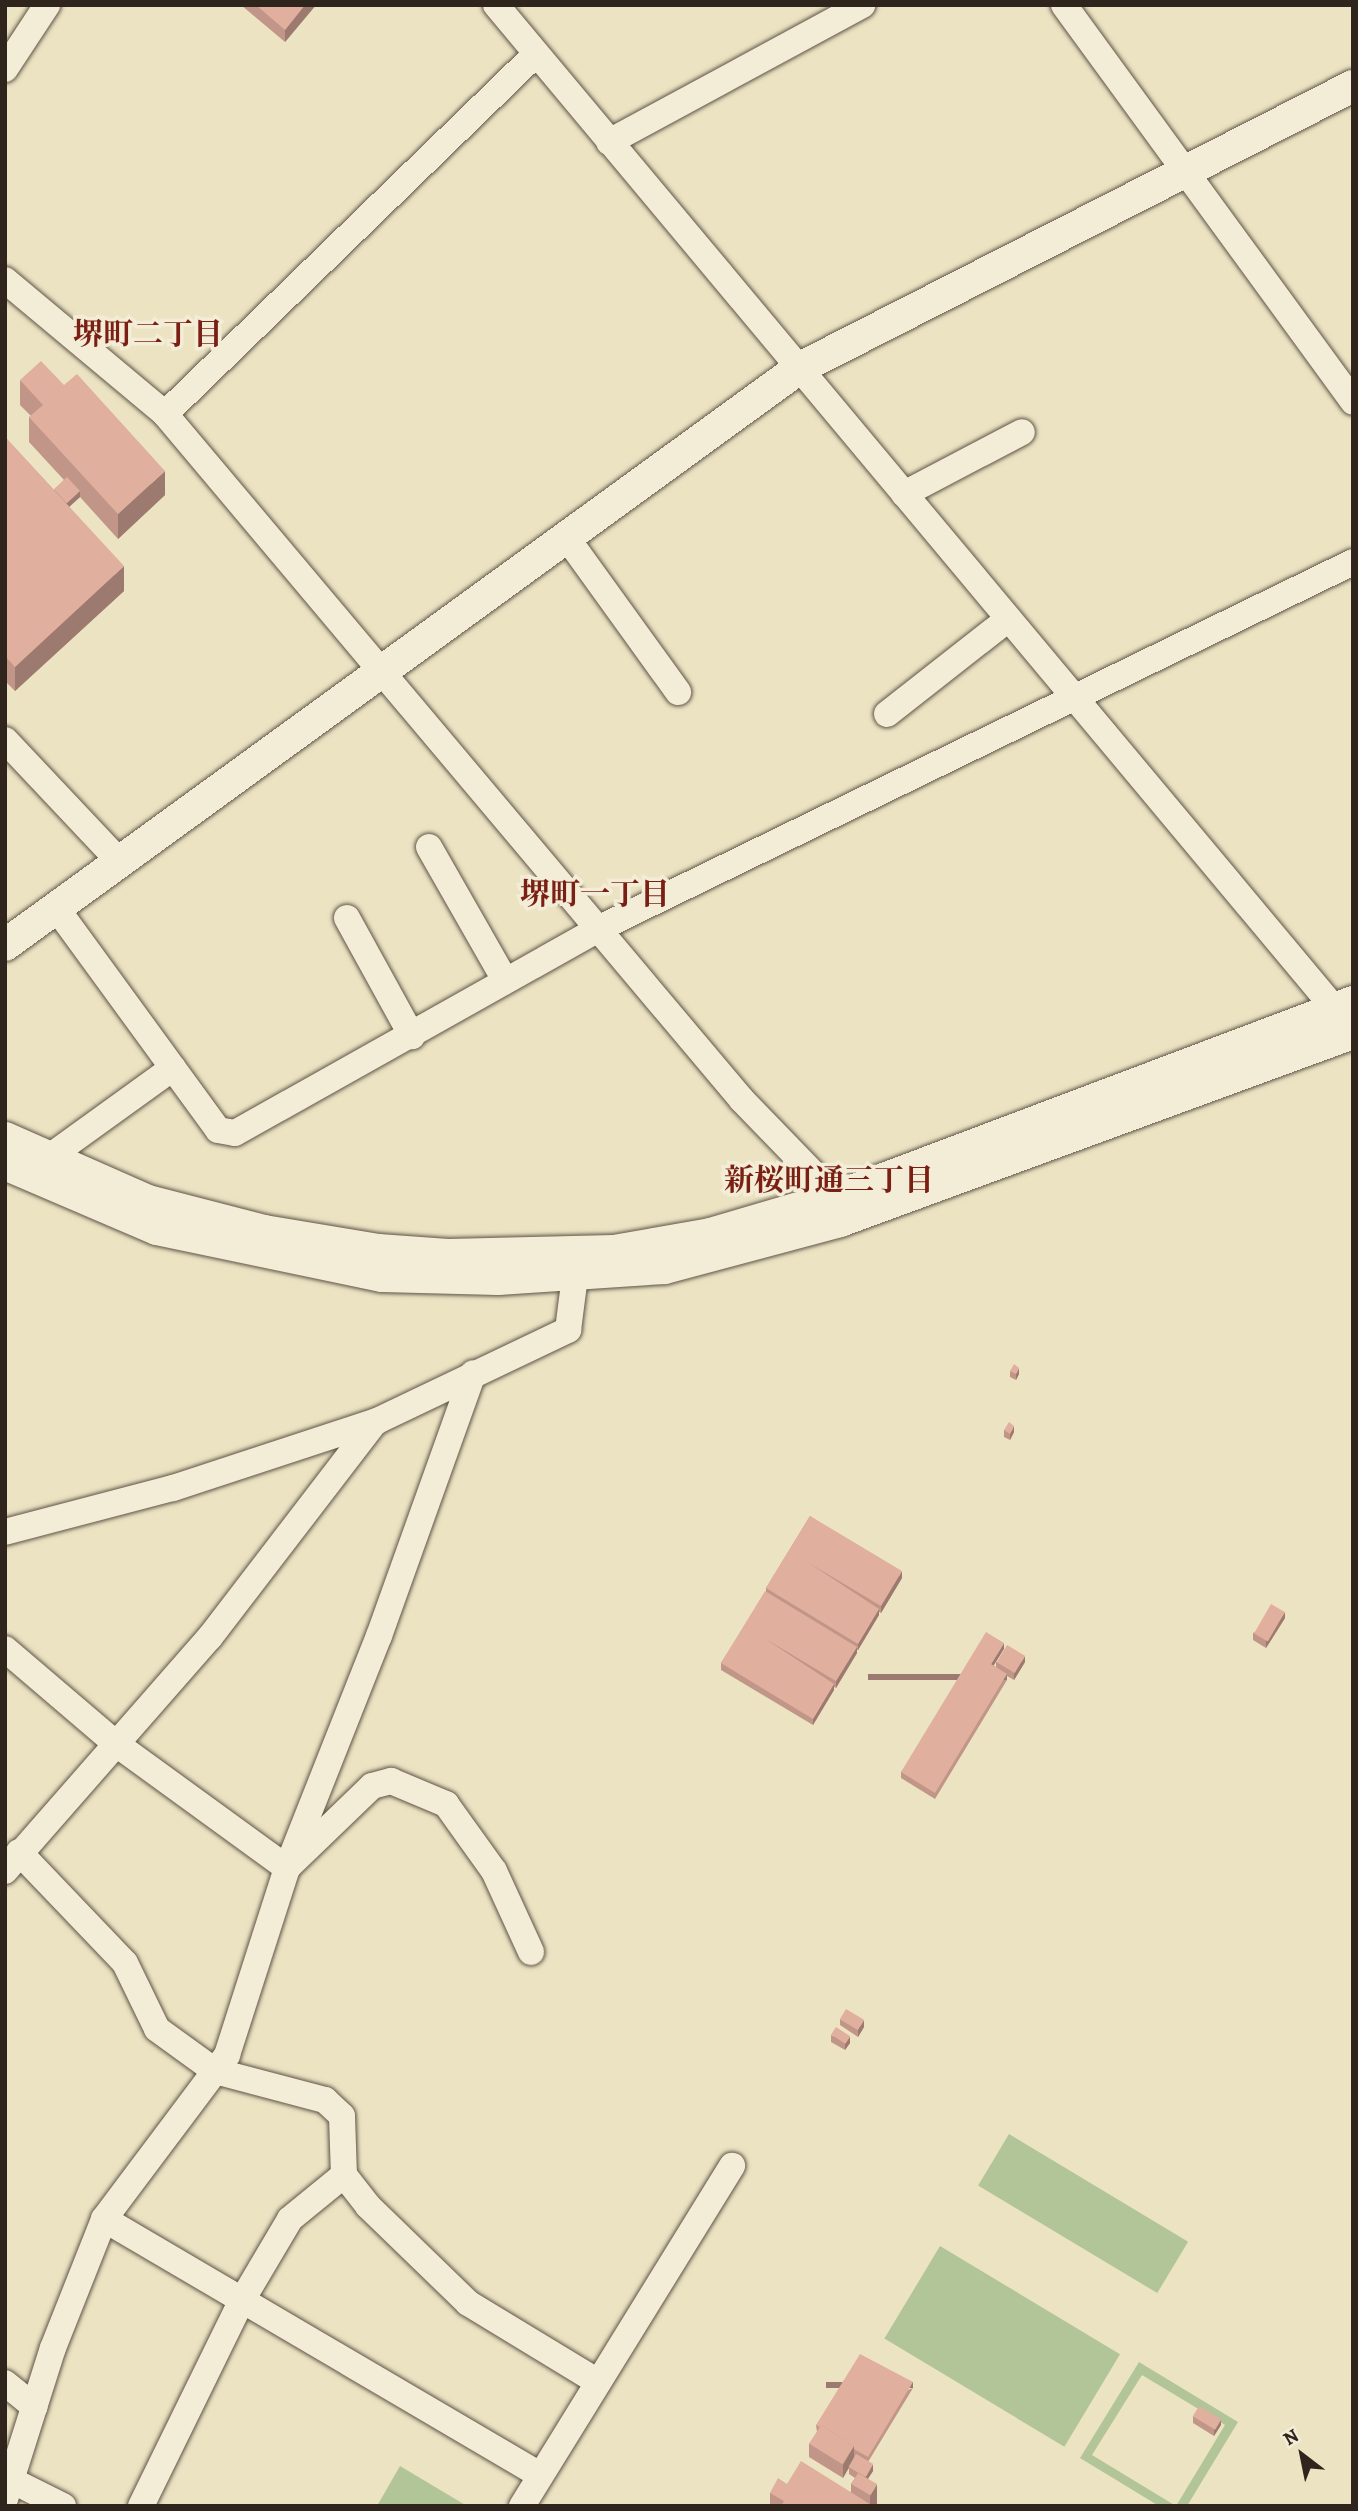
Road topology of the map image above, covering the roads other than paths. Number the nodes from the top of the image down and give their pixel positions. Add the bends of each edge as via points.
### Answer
1 (47, 5) edge
2 (496, 5) edge
3 (862, 5) edge
4 (1064, 5) edge
5 (536, 54) junction
6 (5, 69) edge
7 (1353, 86) edge
8 (609, 142) junction
9 (1186, 169) junction
10 (5, 281) edge
11 (798, 369) junction
12 (1353, 402) edge
13 (165, 414) junction
14 (1022, 432) dead end
15 (904, 494) junction
16 (567, 538) junction
17 (1353, 562) edge
18 (1008, 620) junction
19 (382, 673) junction
20 (678, 692) dead end
21 (1075, 701) junction
22 (887, 714) dead end
23 (5, 740) edge
24 (429, 847) dead end
25 (120, 862) junction
26 (57, 909) junction
27 (347, 918) dead end
28 (598, 929) junction
29 (5, 945) edge
30 (505, 980) junction
31 (1347, 1015) edge
32 (412, 1035) junction
33 (173, 1069) junction
34 (5, 1138) edge
35 (48, 1158) junction
36 (5, 1164) edge
37 (836, 1197) junction
38 (575, 1276) junction
39 (473, 1373) junction
40 (377, 1421) junction
41 (5, 1532) edge
42 (5, 1649) edge
43 (114, 1743) junction
44 (12, 1862) edge
45 (287, 1868) junction
46 (531, 1952) dead end
47 (215, 2071) junction
48 (733, 2165) dead end
49 (344, 2175) junction
50 (104, 2219) junction
51 (241, 2302) junction
52 (598, 2382) junction
53 (5, 2383) edge
54 (35, 2407) junction
55 (540, 2476) junction
56 (8, 2486) edge
57 (63, 2506) edge
58 (141, 2506) edge
59 (522, 2506) edge

1 - 6 street
2 - 5 street
3 - 8 street
4 - 9 street
5 - 8 street
5 - 13 street
7 - 9 street
8 - 11 street
9 - 11 street
9 - 12 street
10 - 13 street
11 - 15 street
11 - 16 street
13 - 19 street
14 - 15 street
15 - 18 street
16 - 19 street
16 - 20 street
17 - 21 street
18 - 21 street
18 - 22 street
19 - 25 street
19 - 28 street
21 - 28 street
21 - 31 street
23 - 25 street
24 - 30 street
25 - 26 street
26 - 29 street
26 - 33 street
27 - 32 street
28 - 30 street
28 - 37 street via 742,1100
30 - 32 street
31 - 37 street
31 - 38 street via 840,1221 665,1268
32 - 33 street via 235,1133 218,1130
33 - 35 street
34 - 35 street
35 - 37 street via 148,1200 264,1231 378,1250 448,1255 614,1251 710,1234
36 - 38 street via 157,1229 224,1247 382,1276
38 - 39 street via 568,1330
39 - 40 street
39 - 45 street via 383,1623
40 - 41 street via 186,1484
40 - 43 street via 210,1637
42 - 43 street
43 - 44 street
43 - 45 street
44 - 47 street via 125,1963 158,2029
45 - 46 street via 372,1786 391,1781 446,1804 494,1871
45 - 47 street via 227,2054
47 - 49 street via 326,2100 342,2116
47 - 50 street
48 - 52 street
49 - 51 street via 290,2219
49 - 52 street via 368,2206 468,2303
50 - 51 street
50 - 54 street
51 - 55 street
51 - 58 street
52 - 55 street
53 - 54 street
54 - 56 street
55 - 59 street
56 - 57 street

